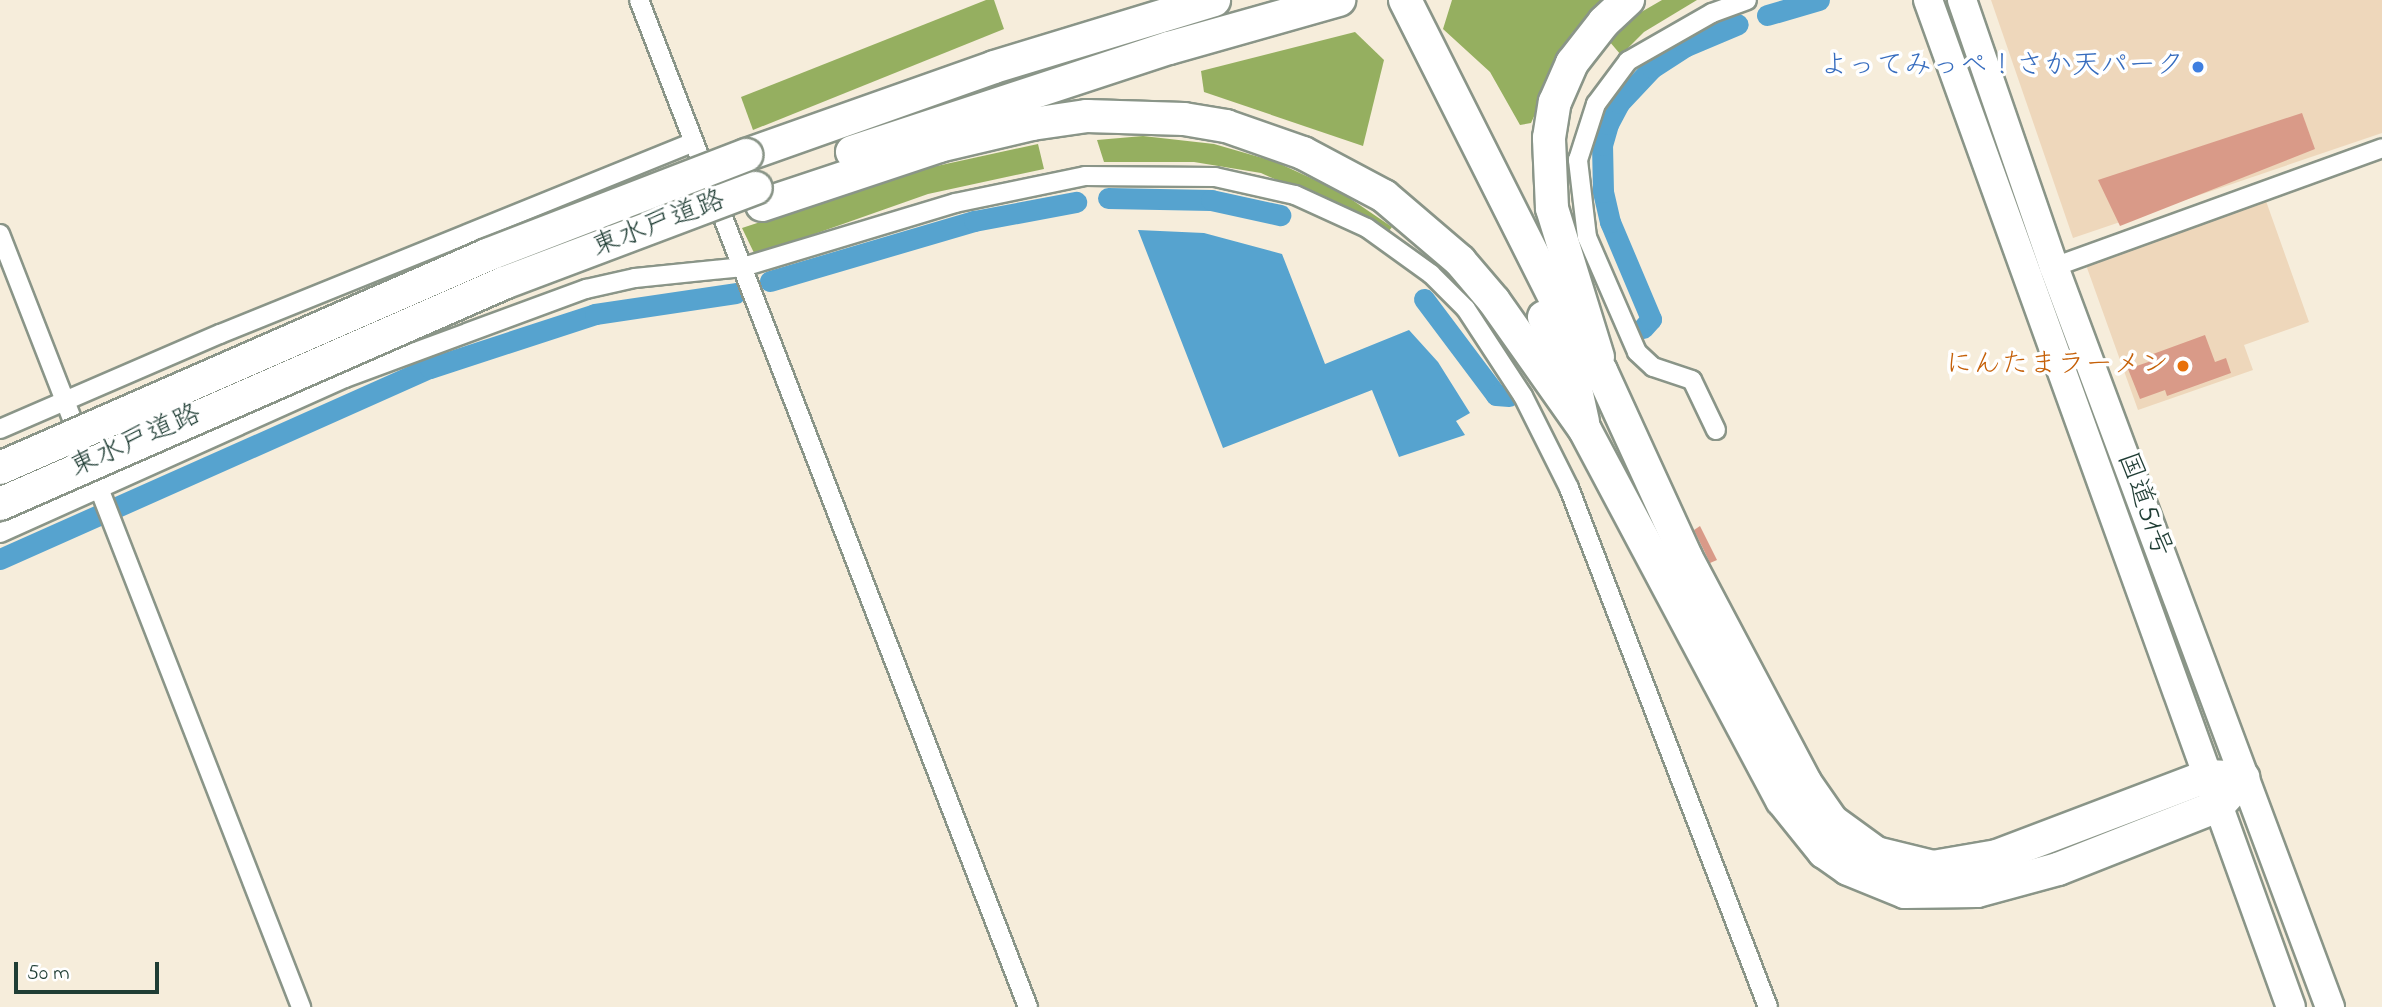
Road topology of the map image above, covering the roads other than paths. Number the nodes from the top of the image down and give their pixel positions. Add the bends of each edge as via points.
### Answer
1 (639, 0) edge
2 (1151, 0) edge
3 (1214, 0) edge
4 (1339, 0) edge
5 (1385, 0) edge
6 (1405, 0) edge
7 (1628, 0) edge
8 (1747, 0) edge
9 (1928, 0) edge
10 (1962, 0) edge
11 (917, 93) junction
12 (694, 142) junction
13 (2382, 148) edge
14 (759, 196) junction
15 (0, 234) edge
16 (743, 267) junction
17 (2054, 267) junction
18 (1601, 371) junction
19 (65, 399) junction
20 (0, 429) edge
21 (1585, 430) junction
22 (1716, 430) dead end
23 (0, 468) edge
24 (100, 494) junction
25 (0, 504) edge
26 (0, 533) edge
27 (2208, 776) junction
28 (2242, 778) junction
29 (2218, 806) junction
30 (301, 1007) edge
31 (1027, 1007) edge
32 (1768, 1007) edge
33 (2291, 1007) edge
34 (2330, 1007) edge

1 - 12 street
2 - 11 highway via 990,57
3 - 11 highway, 東水戸道路
4 - 14 highway, 東水戸道路 via 928,124
5 - 21 highway via 1573,376
6 - 18 highway via 1569,326
7 - 18 highway via 1604,22 1572,64 1555,102 1548,146 1552,208 1588,314
8 - 22 street via 1712,13 1628,61 1596,104 1578,160 1587,237 1637,352 1653,367 1692,380
9 - 27 highway, 国道51号
10 - 17 highway, 国道51号
11 - 23 highway, 東水戸道路, bridge via 475,260
12 - 16 street
12 - 19 street
13 - 17 street
14 - 21 highway via 1032,124 1133,114 1226,126 1346,173 1424,227 1494,301
14 - 25 highway, 東水戸道路, bridge via 505,283
15 - 19 street
16 - 24 street via 635,278 586,289 370,368
16 - 31 street
16 - 32 street via 955,203 1085,176 1174,174 1249,183 1332,209 1397,247 1466,309 1493,345 1550,442
17 - 28 highway, 国道51号
18 - 27 highway via 1686,557 1805,782 1832,821 1855,840 1902,863 1962,864 2045,840
19 - 20 street
19 - 24 street
21 - 29 highway via 1782,800 1824,852 1849,869 1905,892 1977,891 2058,869
24 - 26 street
24 - 30 street
27 - 28 highway
27 - 29 highway, 国道51号
28 - 29 highway
28 - 34 highway, 国道51号
29 - 33 highway, 国道51号

